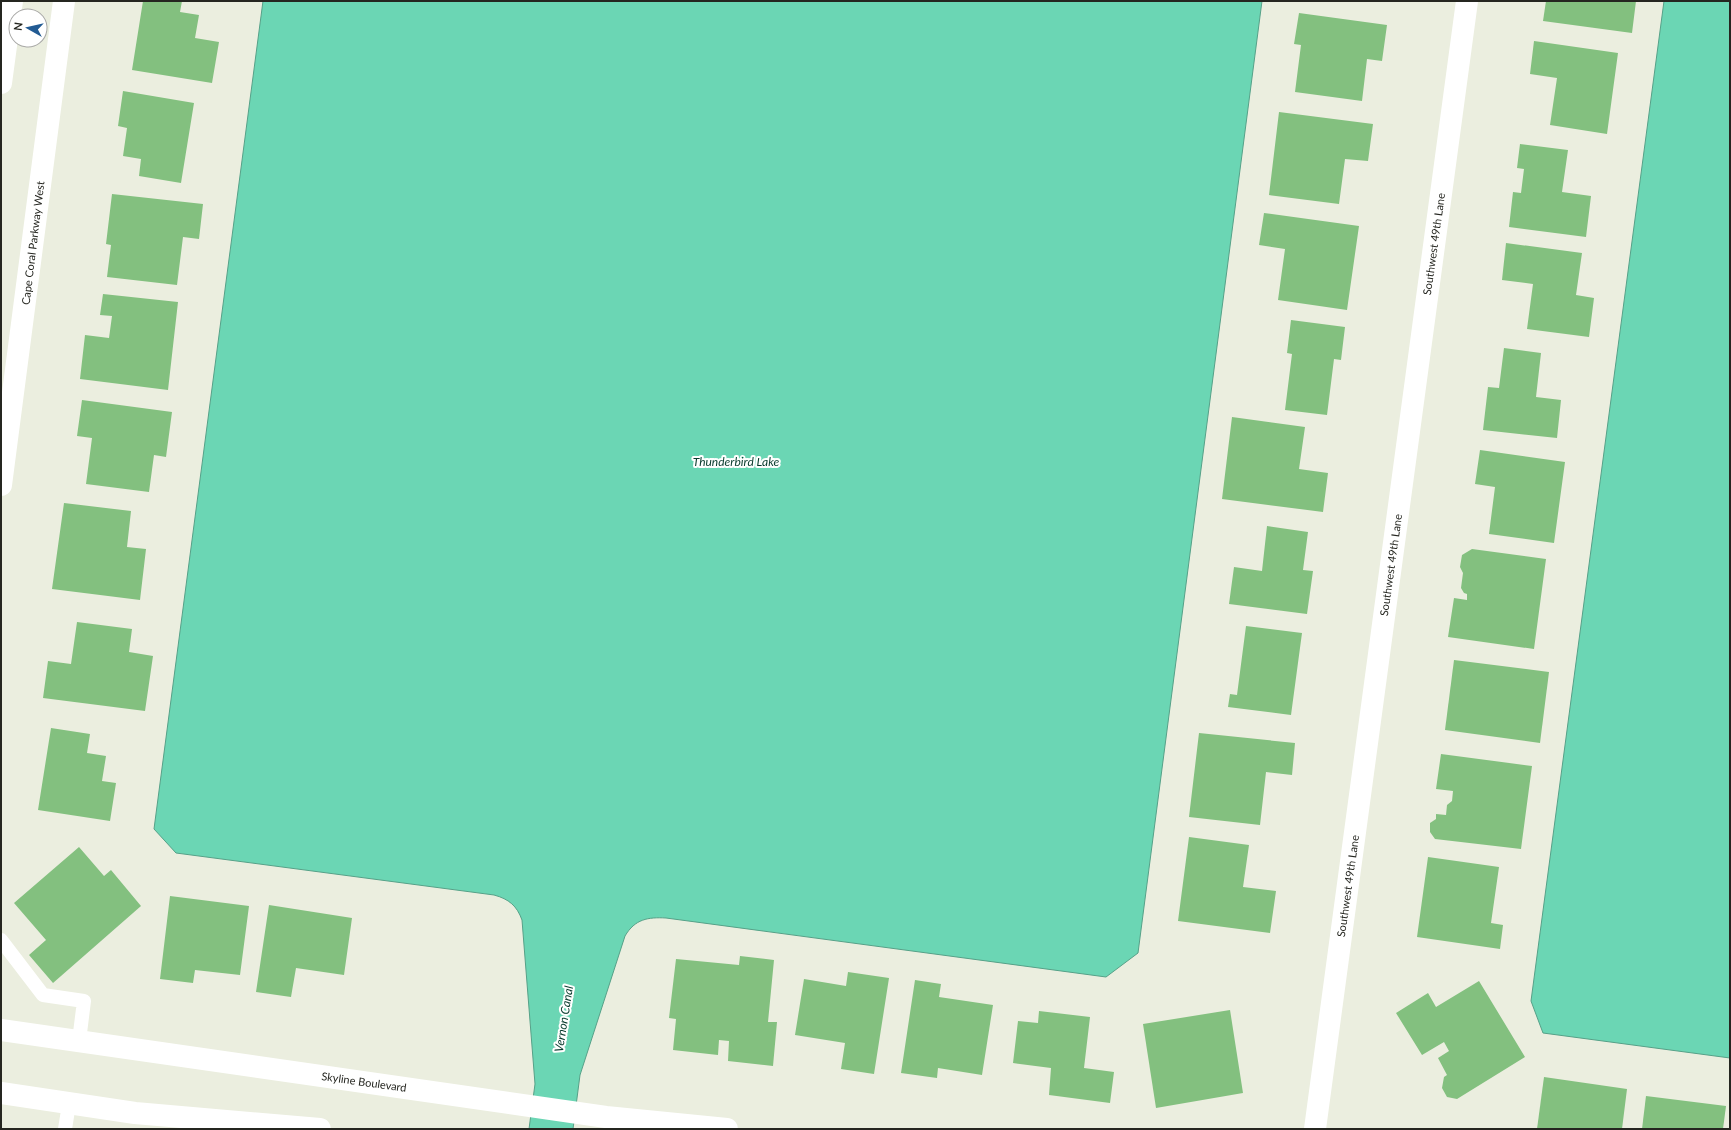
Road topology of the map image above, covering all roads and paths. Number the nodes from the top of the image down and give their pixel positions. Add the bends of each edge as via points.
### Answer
1 (12, 1) edge
2 (64, 1) edge
3 (1467, 1) edge
4 (1, 83) edge
5 (1, 485) edge
6 (1, 940) edge
7 (1, 1030) edge
8 (79, 1042) junction
9 (1, 1093) edge
10 (69, 1104) junction
11 (66, 1129) edge
12 (320, 1129) edge
13 (727, 1129) edge
14 (1315, 1129) edge

1 - 4 street
2 - 5 street, Cape Coral Parkway West
3 - 14 street, Southwest 49th Lane
6 - 8 lane via 43,995 84,1001
7 - 8 street, Skyline Boulevard
8 - 13 street, Skyline Boulevard via 526,1106
9 - 10 street
10 - 11 lane
10 - 12 street via 135,1113

